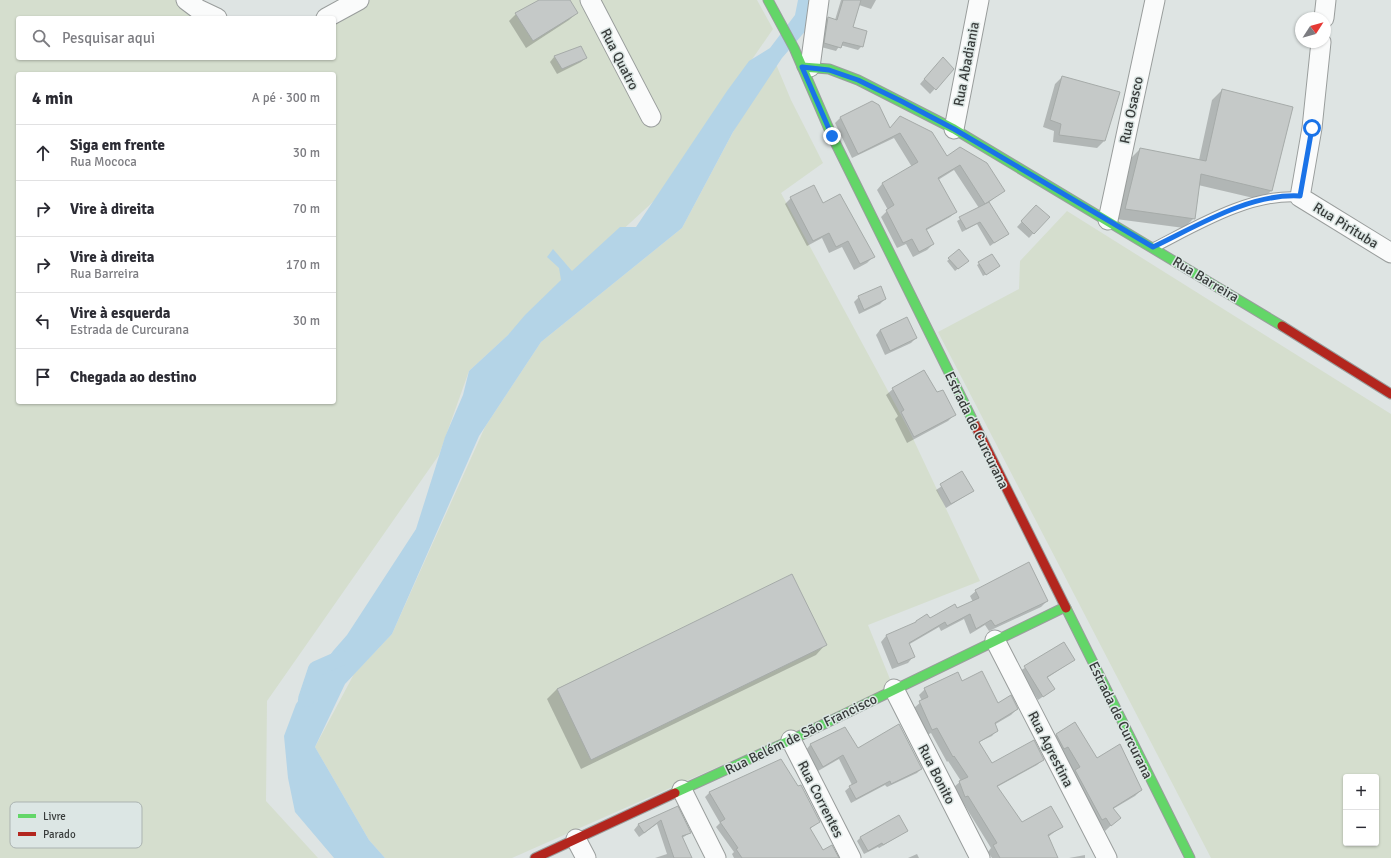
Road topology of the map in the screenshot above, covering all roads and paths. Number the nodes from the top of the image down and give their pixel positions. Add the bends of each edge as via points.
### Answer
1 (186, 0) edge
2 (359, 0) edge
3 (590, 0) edge
4 (768, 0) edge
5 (819, 0) edge
6 (979, 0) edge
7 (1155, 0) edge
8 (1326, 0) edge
9 (1325, 12) edge
10 (213, 16) edge
11 (330, 16) edge
12 (1320, 48) edge
13 (806, 67) junction
14 (651, 117) dead end
15 (954, 129) junction
16 (1300, 196) junction
17 (1108, 220) junction
18 (1153, 247) junction
19 (1391, 253) edge
20 (1391, 394) edge
21 (1065, 607) junction
22 (995, 640) junction
23 (894, 689) junction
24 (790, 740) junction
25 (682, 790) junction
26 (576, 839) junction
27 (535, 858) edge
28 (586, 858) edge
29 (716, 858) edge
30 (851, 858) edge
31 (980, 858) edge
32 (1107, 858) edge
33 (1190, 858) edge

1 - 10 street
2 - 11 street
3 - 14 street, Rua Quatro
4 - 13 street, Estrada de Curcurana
5 - 13 street
6 - 15 street, Rua Abadiania
7 - 17 street, Rua Osasco
8 - 9 street
12 - 16 street via 1312,128
13 - 15 street, Rua Barreira via 829,70 858,80
13 - 21 street, Estrada de Curcurana via 832,136
15 - 17 street, Rua Barreira
16 - 18 lane via 1268,198 1225,212
16 - 19 street, Rua Pirituba
17 - 18 street, Rua Barreira
18 - 20 street, Rua Barreira
21 - 22 street, Rua Belém de São Francisco
21 - 33 street, Estrada de Curcurana
22 - 23 street, Rua Belém de São Francisco
22 - 32 street, Rua Agrestina
23 - 24 street, Rua Belém de São Francisco
23 - 31 street, Rua Bonito
24 - 25 street, Rua Belém de São Francisco
24 - 30 street, Rua Correntes
25 - 26 street, Rua Belém de São Francisco
25 - 29 street
26 - 27 street, Rua Belém de São Francisco
26 - 28 street

